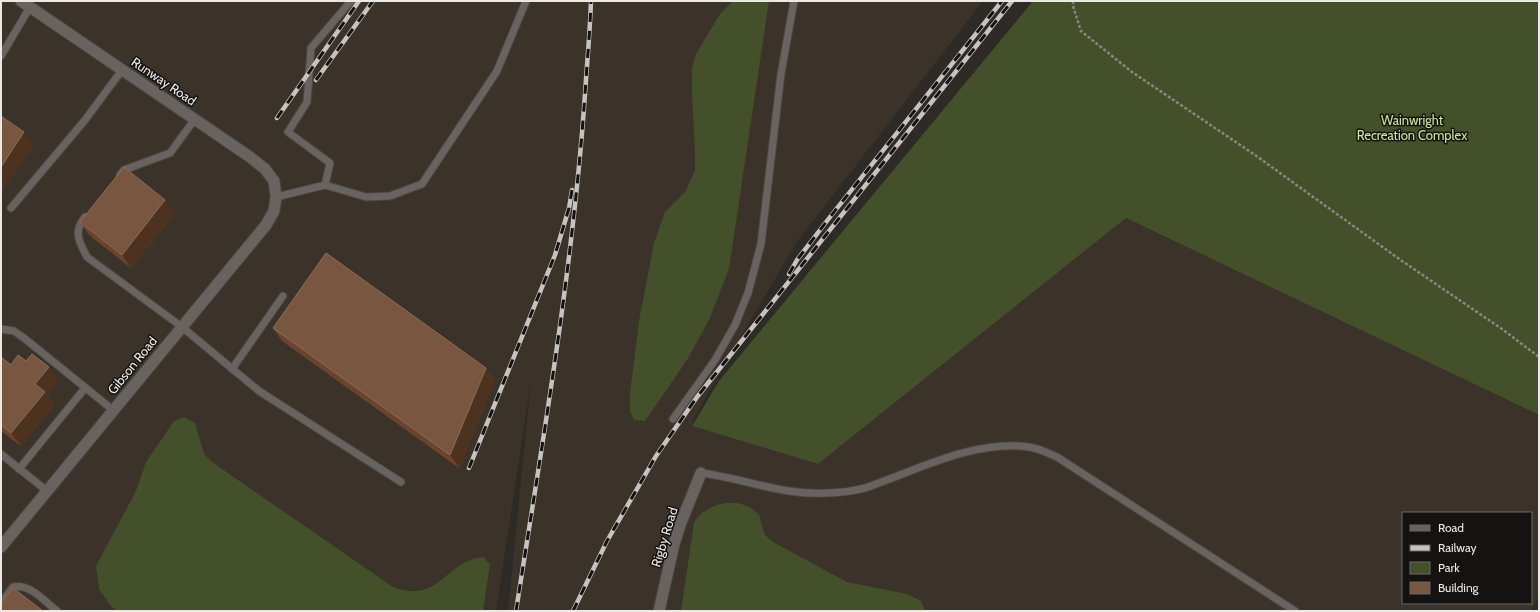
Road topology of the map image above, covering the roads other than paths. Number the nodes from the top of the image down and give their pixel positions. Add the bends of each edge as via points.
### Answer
1 (351, 1) edge
2 (526, 1) edge
3 (794, 1) edge
4 (29, 3) edge
5 (1, 56) edge
6 (122, 70) junction
7 (195, 119) junction
8 (114, 181) edge
9 (325, 185) junction
10 (276, 197) junction
11 (11, 208) dead end
12 (90, 211) edge
13 (283, 296) dead end
14 (182, 327) junction
15 (1, 329) edge
16 (232, 369) junction
17 (85, 388) junction
18 (113, 410) junction
19 (673, 419) dead end
20 (1, 454) edge
21 (19, 469) junction
22 (701, 473) joint
23 (401, 482) dead end
24 (47, 491) junction
25 (1, 546) edge
26 (1, 602) edge
27 (56, 611) edge
28 (659, 611) edge
29 (1295, 611) edge

1 - 9 lane via 311,48 307,102 288,132 330,163
2 - 9 lane via 497,71 422,184 390,196 366,197
3 - 19 lane via 760,244 748,293 736,325
4 - 5 lane
4 - 6 street, Runway Road
6 - 7 street, Runway Road
6 - 11 lane via 85,120
7 - 8 lane via 170,153 124,170
7 - 10 street, Runway Road via 265,169 274,181
9 - 10 lane
10 - 14 street, Gibson Road via 274,211 266,225
12 - 14 lane via 81,222 78,234 87,257
13 - 16 lane
14 - 16 lane
14 - 18 street, Gibson Road
15 - 17 lane via 14,331 24,338
16 - 23 lane via 258,391
17 - 18 lane
17 - 21 lane
18 - 24 street, Gibson Road
20 - 21 lane
21 - 24 lane
22 - 28 street, Rigby Road via 674,544
22 - 29 lane via 722,475 791,492 826,494 864,488 973,451 1011,445 1030,447 1057,457
24 - 25 street, Gibson Road
26 - 27 lane via 13,587 20,586 32,590

